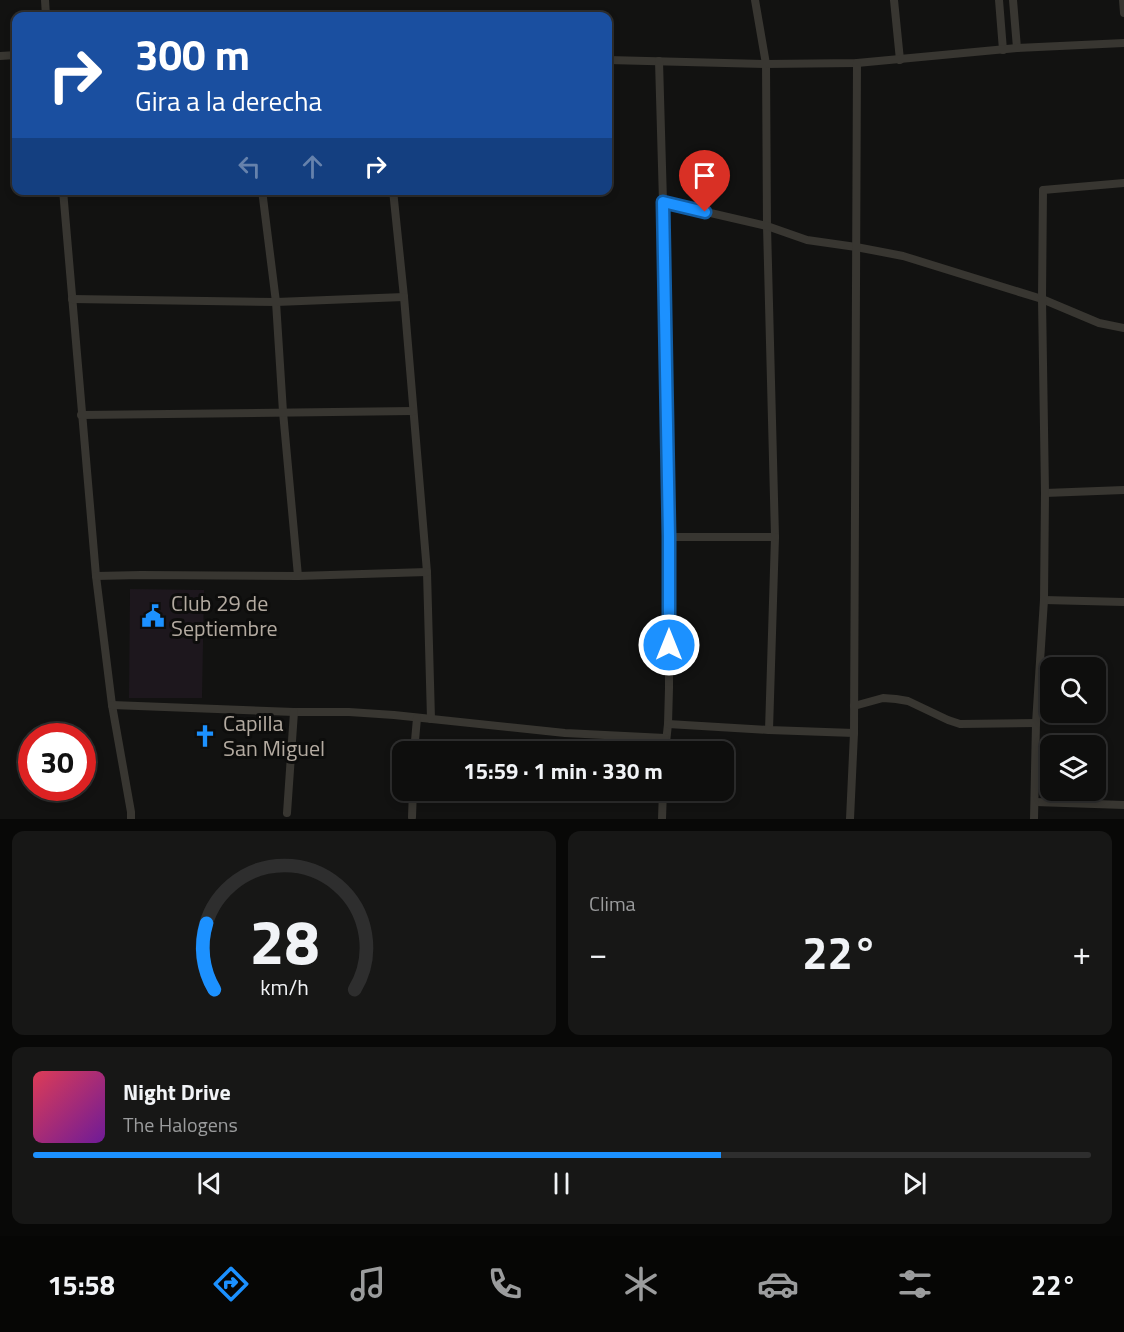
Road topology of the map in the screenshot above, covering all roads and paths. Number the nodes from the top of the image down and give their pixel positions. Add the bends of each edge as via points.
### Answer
1 (755, 0) edge
2 (894, 0) edge
3 (999, 0) edge
4 (1013, 0) edge
5 (1123, 0) edge
6 (1124, 13) edge
7 (1124, 43) edge
8 (1017, 48) junction
9 (1004, 50) junction
10 (612, 60) edge
11 (900, 60) junction
12 (659, 61) junction
13 (857, 63) junction
14 (766, 64) junction
15 (1124, 183) edge
16 (63, 195) edge
17 (263, 195) edge
18 (394, 195) edge
19 (663, 202) junction
20 (767, 226) junction
21 (856, 248) junction
22 (404, 297) junction
23 (72, 299) junction
24 (1042, 299) junction
25 (276, 302) junction
26 (1124, 328) edge
27 (413, 411) junction
28 (283, 412) junction
29 (81, 416) junction
30 (1124, 490) edge
31 (1045, 493) junction
32 (669, 537) junction
33 (775, 537) junction
34 (427, 572) junction
35 (96, 576) junction
36 (298, 576) junction
37 (1044, 600) junction
38 (1124, 602) edge
39 (112, 705) junction
40 (854, 706) junction
41 (294, 712) junction
42 (417, 718) junction
43 (431, 719) junction
44 (1036, 723) junction
45 (668, 724) junction
46 (769, 730) junction
47 (854, 733) junction
48 (665, 738) joint
49 (415, 741) edge
50 (413, 801) edge
51 (663, 801) edge
52 (1035, 802) junction
53 (1124, 805) edge
54 (287, 813) dead end
55 (412, 817) dead end
56 (131, 819) edge
57 (662, 819) edge
58 (850, 819) edge
59 (1034, 819) edge

1 - 14 street
2 - 11 street
3 - 9 street
4 - 8 street
5 - 6 street
7 - 8 street
8 - 9 street
9 - 11 street
10 - 12 street
11 - 13 street
12 - 14 street
12 - 19 street
13 - 14 street
13 - 21 street
14 - 20 street
15 - 24 street via 1043,190
16 - 23 street
17 - 25 street
18 - 22 street
19 - 20 street
19 - 32 street
20 - 21 street via 807,240
20 - 33 street
21 - 24 street via 903,256
21 - 40 street
22 - 25 street
22 - 27 street
23 - 25 street
23 - 29 street
24 - 26 street via 1099,323
24 - 31 street
25 - 28 street
27 - 28 street
27 - 34 street
28 - 29 street
28 - 36 street
29 - 35 street
30 - 31 street
31 - 37 street
32 - 33 street
32 - 45 street
33 - 46 street
34 - 36 street
34 - 43 street
35 - 36 street
35 - 39 street
37 - 38 street
37 - 44 street
39 - 41 street
39 - 56 street
40 - 44 street via 883,698 896,699 960,724
40 - 47 street
41 - 42 street
41 - 54 street
42 - 43 street
42 - 49 street
43 - 48 street via 565,733
44 - 52 street
45 - 46 street
45 - 48 street
46 - 47 street
47 - 58 street
50 - 55 street
51 - 57 street
52 - 53 street
52 - 59 street

